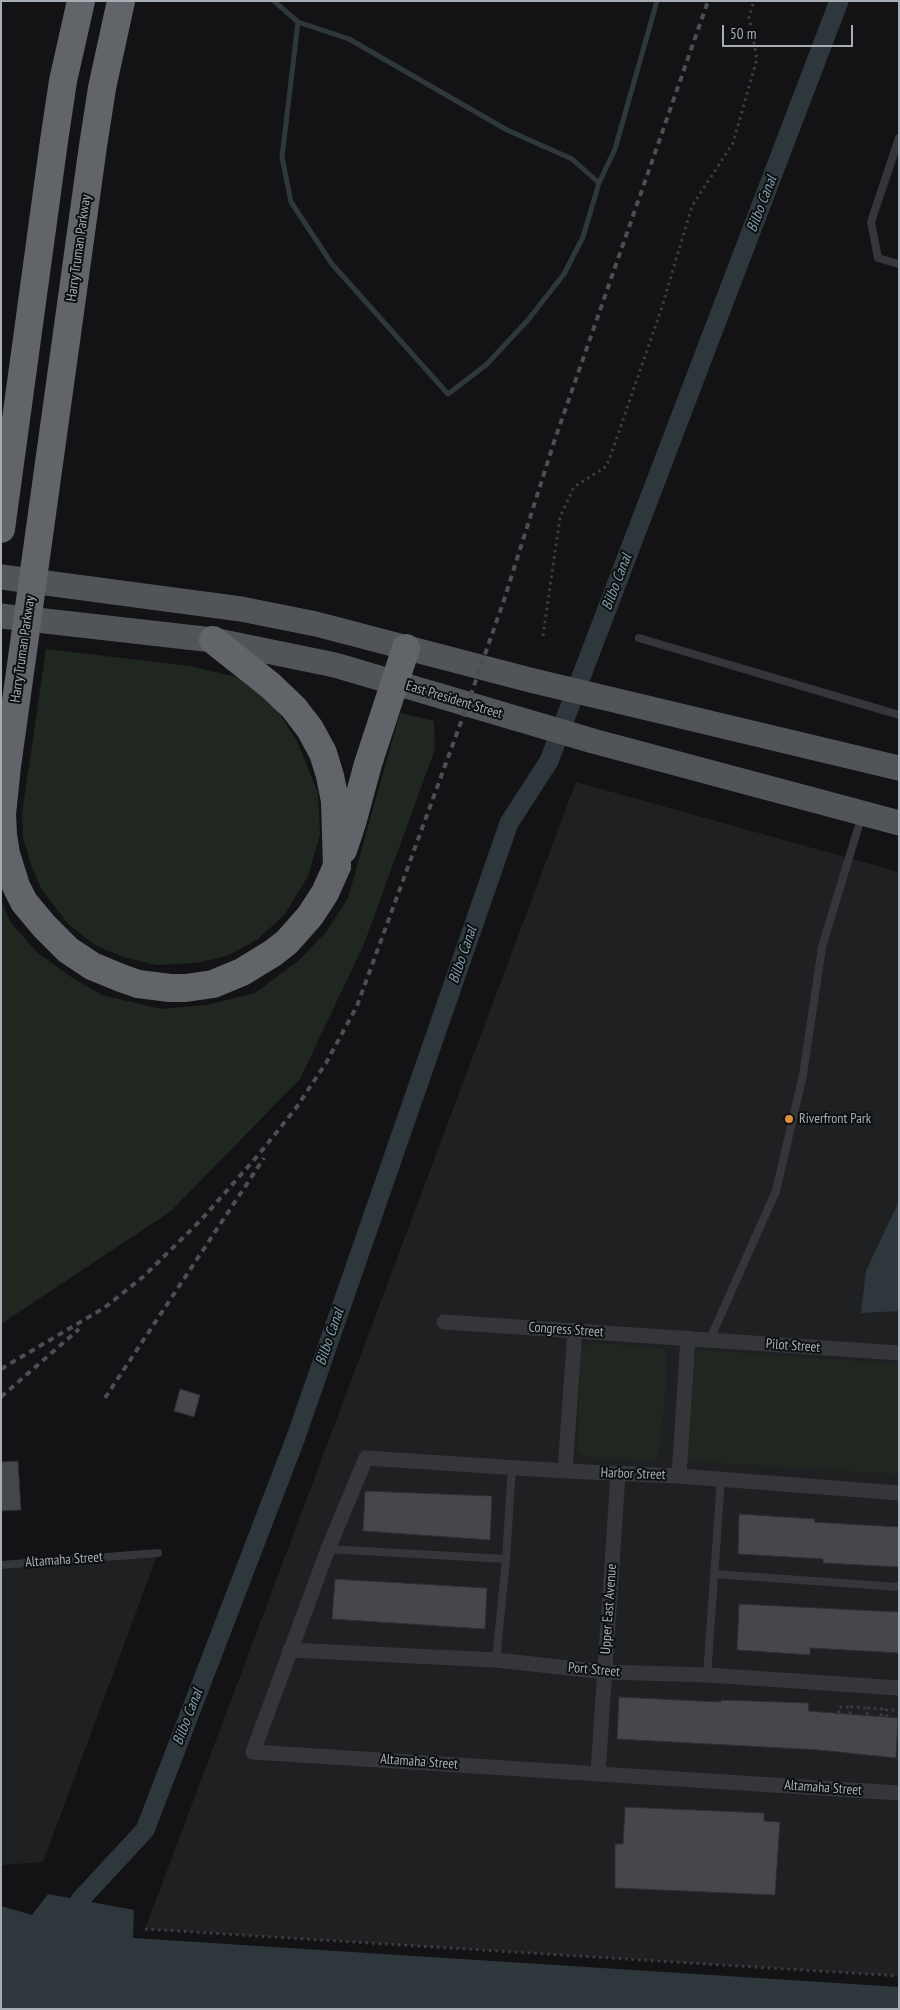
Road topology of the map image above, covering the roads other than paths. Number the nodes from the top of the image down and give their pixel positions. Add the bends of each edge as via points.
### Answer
1 (81, 1) edge
2 (121, 1) edge
3 (899, 138) edge
4 (899, 264) edge
5 (1, 529) edge
6 (1, 577) edge
7 (1, 616) edge
8 (639, 638) dead end
9 (212, 640) junction
10 (406, 648) junction
11 (395, 682) junction
12 (899, 715) edge
13 (899, 768) edge
14 (862, 813) junction
15 (899, 823) edge
16 (337, 866) junction
17 (444, 1322) dead end
18 (575, 1330) junction
19 (688, 1338) junction
20 (710, 1339) junction
21 (899, 1353) edge
22 (366, 1458) joint
23 (512, 1467) junction
24 (565, 1472) junction
25 (618, 1474) junction
26 (678, 1476) junction
27 (721, 1479) junction
28 (899, 1493) edge
29 (328, 1549) junction
30 (158, 1553) dead end
31 (506, 1559) junction
32 (1, 1565) edge
33 (714, 1574) junction
34 (899, 1586) edge
35 (290, 1650) junction
36 (496, 1660) junction
37 (605, 1672) junction
38 (707, 1675) junction
39 (899, 1688) edge
40 (598, 1774) junction
41 (899, 1792) edge

1 - 5 highway via 55,132
2 - 16 highway, Harry Truman Parkway, bridge via 93,146 7,766 2,814 6,854 24,902 68,950 92,966 121,978 170,988 212,984 242,972 274,953 310,916 326,893
3 - 4 lane via 871,222 878,258
6 - 10 main road via 241,609 316,624
7 - 9 main road, East President Street
8 - 12 lane
9 - 11 main road, East President Street via 335,665
9 - 16 highway via 294,708 323,753 335,808
10 - 11 highway, Harry Truman Parkway
10 - 13 main road
11 - 14 main road, East President Street via 521,720
11 - 16 highway, Harry Truman Parkway
14 - 15 main road, East President Street
14 - 20 lane via 822,947 803,1075 776,1191
17 - 18 street, Congress Street
18 - 19 street, Congress Street
18 - 24 street
19 - 20 street, Pilot Street
19 - 26 street
20 - 21 street, Pilot Street
22 - 23 street, Harbor Street
22 - 29 street, Altamaha Street
23 - 24 street, Harbor Street
23 - 31 lane
24 - 25 street, Harbor Street
25 - 26 street, Harbor Street
25 - 37 street, Upper East Avenue
26 - 27 street, Harbor Street
27 - 28 street, Harbor Street
27 - 33 lane
29 - 31 lane
29 - 35 street, Altamaha Street
30 - 32 lane, Altamaha Street
31 - 36 lane
33 - 34 lane
33 - 38 lane
35 - 36 street, Port Street
35 - 40 street, Altamaha Street via 253,1752
36 - 37 street, Port Street
37 - 38 street, Port Street
37 - 40 street, Upper East Avenue
38 - 39 street, Port Street
40 - 41 street, Altamaha Street

